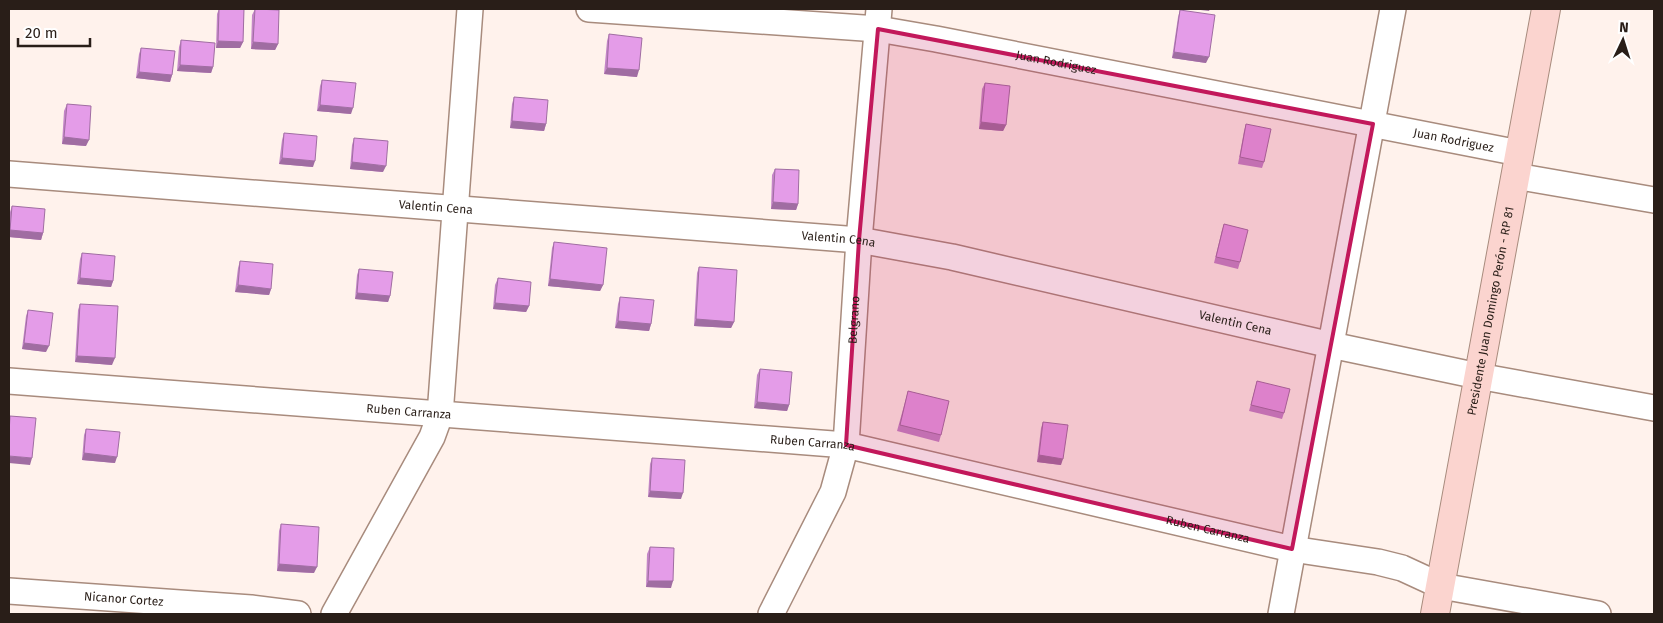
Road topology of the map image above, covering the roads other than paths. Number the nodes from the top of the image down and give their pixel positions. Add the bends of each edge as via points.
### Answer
1 (470, 9) edge
2 (589, 9) edge
3 (1393, 9) edge
4 (1546, 9) edge
5 (879, 19) edge
6 (1373, 124) junction
7 (1518, 164) junction
8 (9, 174) edge
9 (1654, 200) edge
10 (456, 208) junction
11 (859, 240) junction
12 (1331, 345) junction
13 (1478, 376) junction
14 (9, 381) edge
15 (1654, 408) edge
16 (440, 415) junction
17 (846, 445) junction
18 (1292, 549) junction
19 (1441, 586) junction
20 (9, 591) edge
21 (298, 614) edge
22 (334, 614) edge
23 (771, 614) edge
24 (1280, 614) edge
25 (1435, 614) edge
26 (1598, 614) edge

1 - 10 street
2 - 5 street, Juan Rodriguez
3 - 6 street
4 - 7 main road, Presidente Juan Domingo Perón - RP 81
5 - 6 street, Juan Rodriguez
5 - 11 street, Belgrano
6 - 7 street, Juan Rodriguez
6 - 12 street
7 - 9 street, Juan Rodriguez
7 - 13 main road, Presidente Juan Domingo Perón - RP 81
8 - 10 street, Valentin Cena
10 - 11 street, Valentin Cena
10 - 16 street
11 - 12 street, Valentin Cena via 952,257
11 - 17 street, Belgrano
12 - 13 street, Valentin Cena
12 - 18 street
13 - 15 street, Valentin Cena
13 - 19 main road, Presidente Juan Domingo Perón - RP 81
14 - 16 street, Ruben Carranza
16 - 17 street, Ruben Carranza
16 - 22 street via 432,437
17 - 18 street, Ruben Carranza
17 - 23 street, Belgrano via 833,492
18 - 19 street, Ruben Carranza via 1394,566
18 - 24 street
19 - 25 main road, Presidente Juan Domingo Perón - RP 81
19 - 26 street, Ruben Carranza
20 - 21 street, Nicanor Cortez

